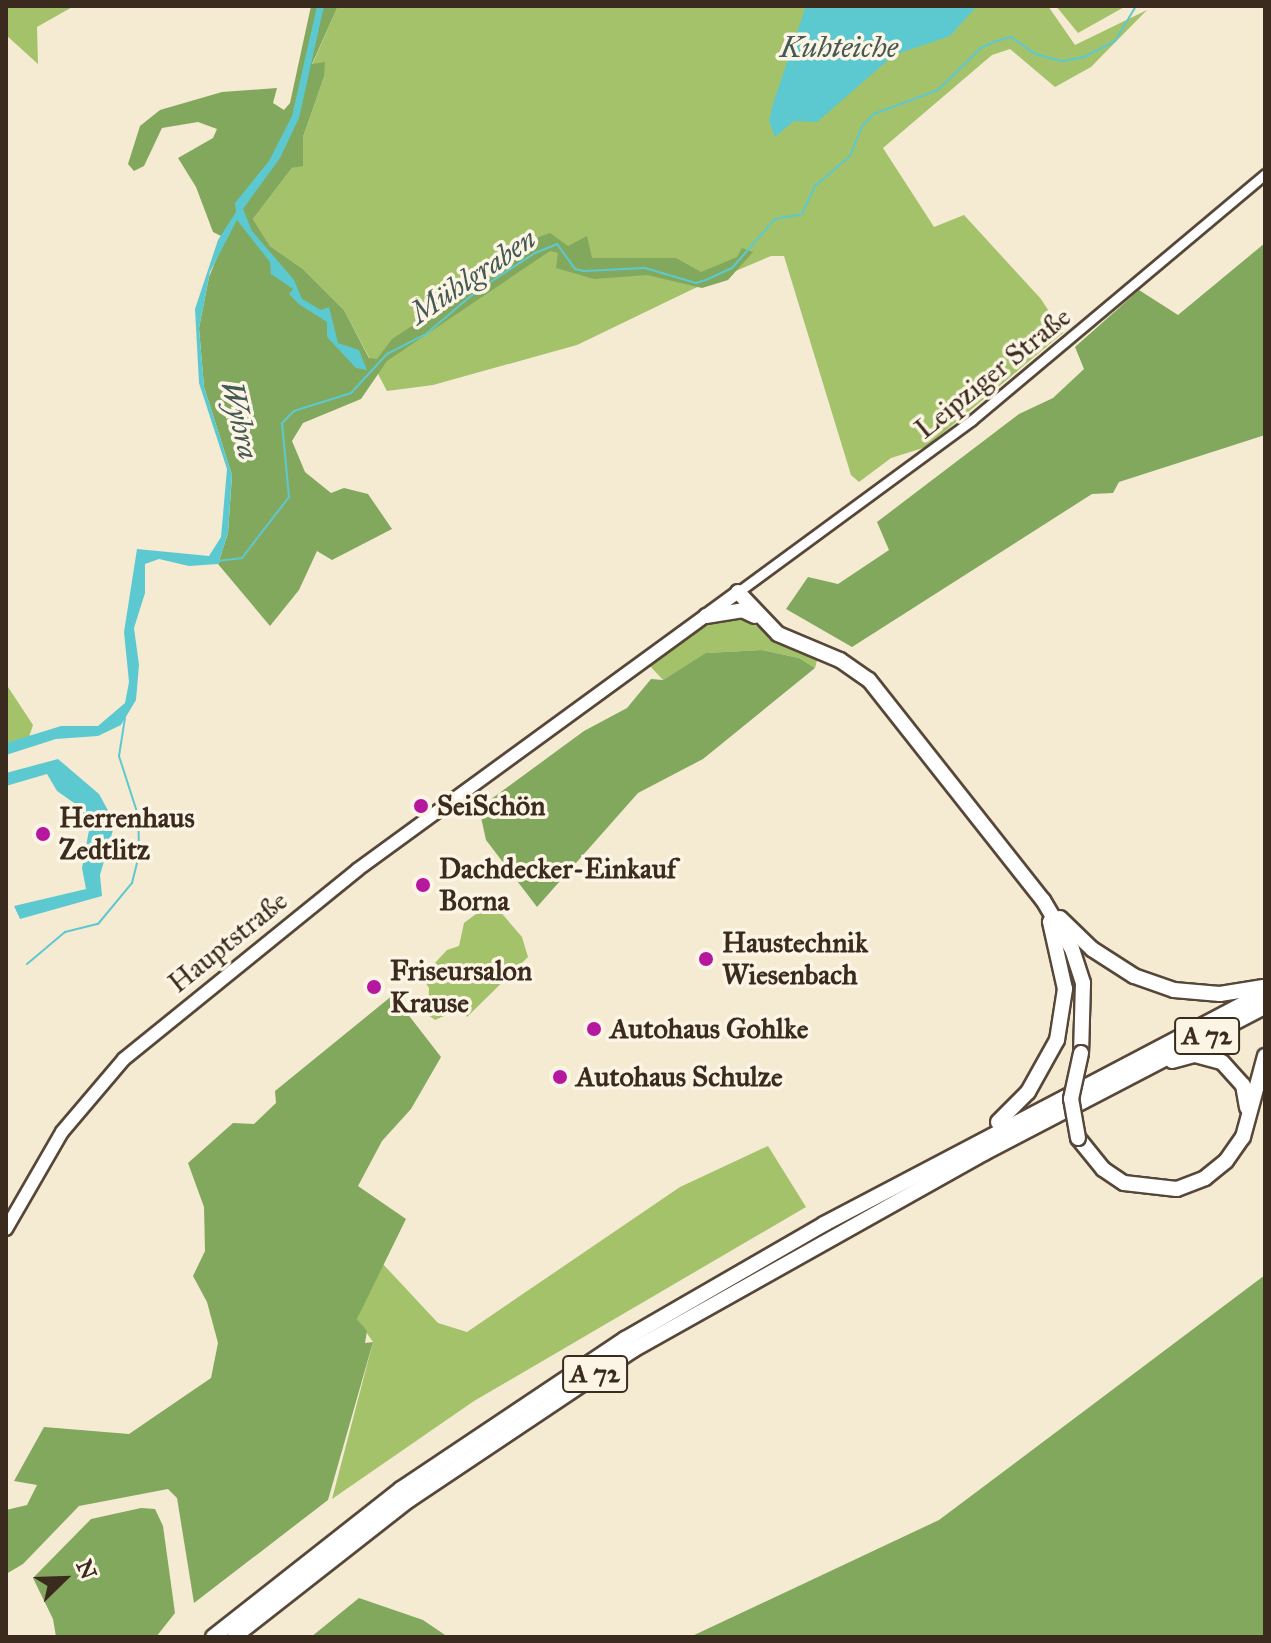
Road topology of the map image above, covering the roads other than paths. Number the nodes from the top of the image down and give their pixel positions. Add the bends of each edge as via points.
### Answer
1 (1265, 174) edge
2 (738, 592) junction
3 (706, 616) junction
4 (759, 618) junction
5 (1043, 900) junction
6 (1265, 989) edge
7 (1265, 1007) edge
8 (1265, 1056) edge
9 (1148, 1066) junction
10 (1248, 1119) junction
11 (977, 1141) junction
12 (6, 1229) edge
13 (213, 1637) edge
14 (234, 1637) edge

1 - 2 street, Leipziger Straße via 972,420
2 - 3 main road, Hauptstraße
2 - 4 highway
3 - 4 highway via 742,610
3 - 12 main road, Hauptstraße via 357,870 124,1059 55,1142
4 - 5 highway via 778,634 840,660 869,680
5 - 6 highway via 1092,949 1134,976 1199,994
5 - 10 highway, bridge via 1072,949 1083,983 1086,1022 1071,1099 1078,1138 1103,1169 1124,1183 1177,1189 1205,1178 1226,1161
5 - 11 highway via 1065,989 1057,1040 1028,1092
6 - 11 highway, A 72
7 - 9 highway, A 72
8 - 10 highway
9 - 10 highway via 1195,1055 1222,1062 1243,1085
9 - 14 highway, A 72 via 633,1350 409,1500
11 - 13 highway, A 72 via 728,1279 515,1410 401,1489

